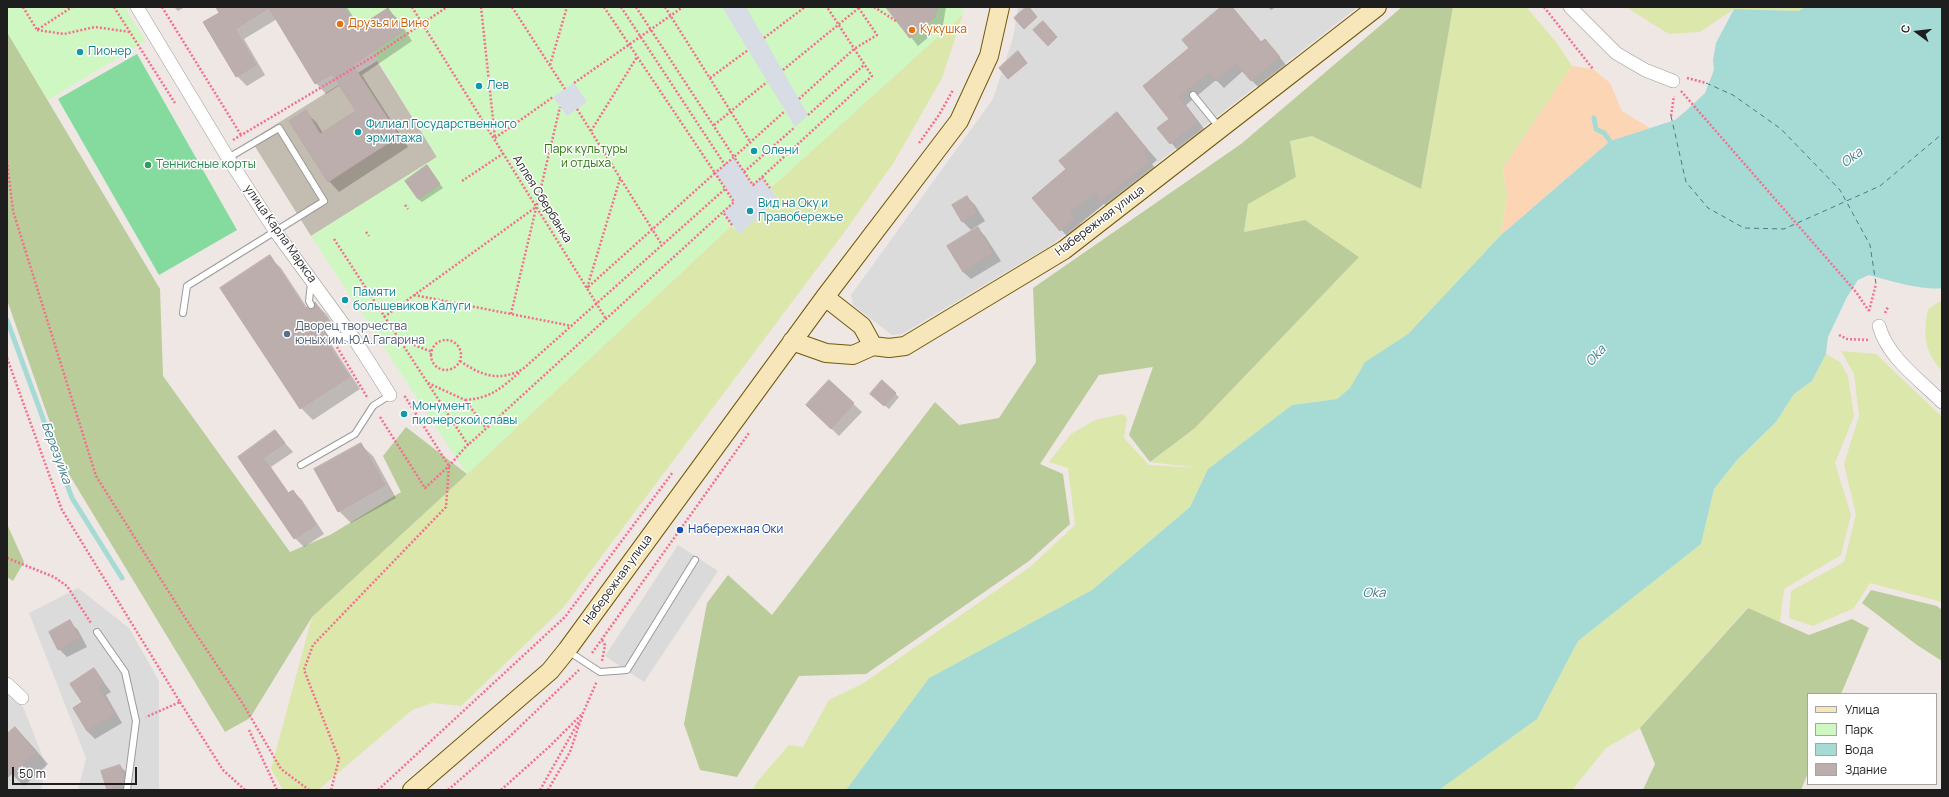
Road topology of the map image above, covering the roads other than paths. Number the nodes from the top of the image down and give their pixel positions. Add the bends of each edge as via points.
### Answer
1 (137, 7) edge
2 (1000, 7) edge
3 (1376, 7) edge
4 (1570, 7) edge
5 (1673, 81) road end
6 (1194, 95) dead end
7 (1220, 128) junction
8 (228, 158) junction
9 (276, 232) junction
10 (311, 279) junction
11 (824, 297) junction
12 (311, 304) dead end
13 (182, 313) dead end
14 (1879, 326) road end
15 (326, 327) dead end
16 (355, 340) junction
17 (792, 341) junction
18 (873, 346) junction
19 (390, 395) joint
20 (1942, 402) edge
21 (301, 465) dead end
22 (694, 560) dead end
23 (96, 632) road end
24 (567, 650) junction
25 (7, 684) edge
26 (22, 698) dead end
27 (127, 790) edge
28 (412, 790) edge

1 - 8 street, улица Карла Маркса
2 - 11 main road, Набережная улица via 989,56 959,121
3 - 7 main road, Набережная улица
4 - 5 street via 1616,53 1645,70
6 - 7 lane
7 - 18 main road, Набережная улица via 1064,250 905,346
8 - 9 street, улица Карла Маркса
8 - 9 lane via 279,128 324,201
9 - 10 street, улица Карла Маркса
9 - 13 lane via 187,286
10 - 12 lane
10 - 16 street, улица Карла Маркса
11 - 17 main road, Набережная улица
11 - 18 main road via 862,326
14 - 20 street via 1890,351
15 - 16 lane via 330,333
16 - 19 street, улица Карла Маркса
17 - 18 main road, Набережная улица via 826,353 853,355
17 - 24 main road, Набережная улица
19 - 21 lane via 373,406 355,434
22 - 24 lane via 626,670 600,672
23 - 27 lane via 125,672 136,721
24 - 28 main road, Набережная улица via 550,671
25 - 26 street

